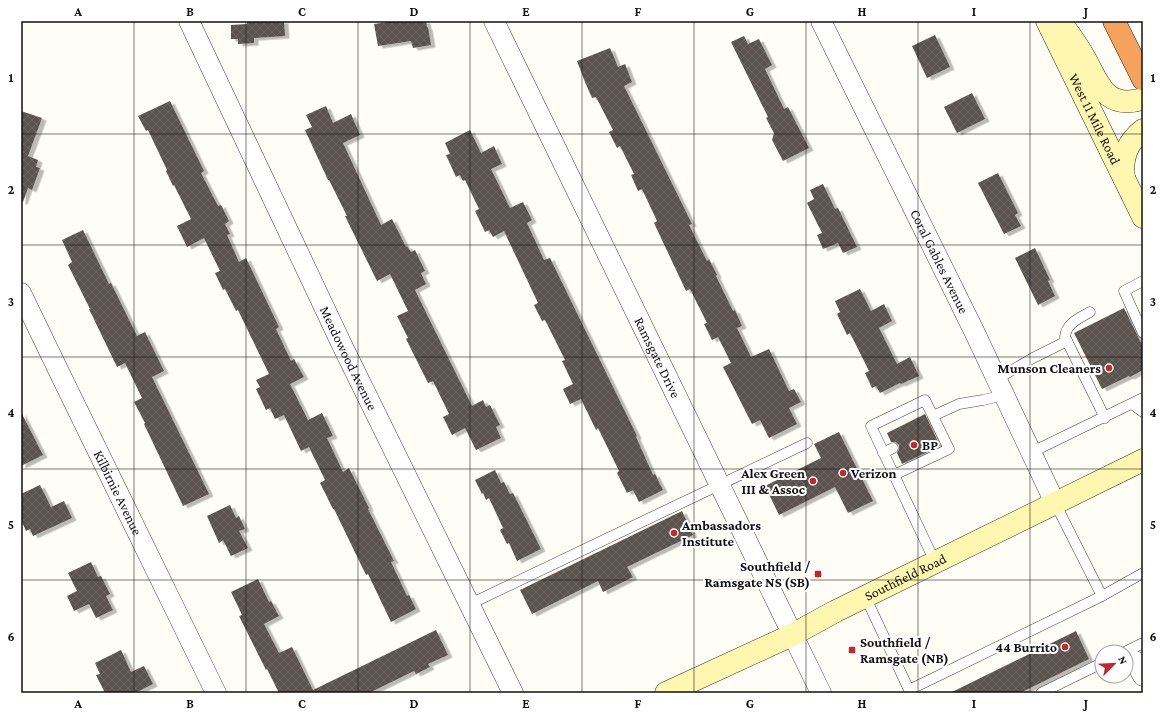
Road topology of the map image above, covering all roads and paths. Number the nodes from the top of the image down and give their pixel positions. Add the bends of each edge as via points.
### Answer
1 (189, 21) edge
2 (494, 21) edge
3 (821, 21) edge
4 (1047, 21) edge
5 (1060, 21) edge
6 (1114, 21) edge
7 (1143, 79) edge
8 (1143, 98) edge
9 (1140, 133) edge
10 (1124, 178) junction
11 (1143, 217) edge
12 (1143, 281) edge
13 (21, 293) edge
14 (1090, 312) dead end
15 (1143, 333) edge
16 (1067, 341) junction
17 (1000, 387) junction
18 (1143, 398) edge
19 (1132, 404) junction
20 (1143, 412) edge
21 (933, 416) junction
22 (1105, 418) junction
23 (807, 443) dead end
24 (893, 448) dead end
25 (883, 452) junction
26 (1032, 452) junction
27 (1143, 460) edge
28 (894, 475) junction
29 (720, 484) junction
30 (1055, 503) junction
31 (935, 562) junction
32 (1143, 572) edge
33 (865, 596) junction
34 (1102, 596) junction
35 (470, 604) junction
36 (792, 635) junction
37 (1094, 667) edge
38 (216, 693) edge
39 (513, 693) edge
40 (666, 693) edge
41 (821, 693) edge
42 (1041, 693) edge

1 - 35 street, Meadowood Avenue via 342,345
2 - 29 street, Ramsgate Drive
3 - 17 street, Coral Gables Avenue
4 - 10 main road, West 11 Mile Road
5 - 8 main road via 1101,88 1119,101
6 - 7 highway
9 - 10 main road via 1125,155
10 - 11 main road, West 11 Mile Road
12 - 15 lane via 1124,291
13 - 38 street, Kilbirnie Avenue
14 - 16 lane via 1070,325 1065,332
16 - 17 lane via 1033,358
16 - 22 lane
17 - 21 lane via 982,400 959,404
17 - 26 street, Coral Gables Avenue
18 - 19 lane
19 - 20 lane
19 - 22 lane
21 - 25 lane via 925,400 871,426
21 - 28 lane via 936,428 949,449
22 - 26 lane
23 - 29 lane
24 - 25 lane
25 - 28 lane
26 - 30 street, Coral Gables Avenue
27 - 30 main road, Southfield Road
28 - 31 lane
29 - 35 lane
29 - 36 street, Ramsgate Drive
30 - 31 main road, Southfield Road
30 - 34 lane
31 - 33 main road, Southfield Road
32 - 34 lane
33 - 34 lane via 909,690
33 - 36 main road, Southfield Road
35 - 39 street, Meadowood Avenue
36 - 40 main road, Southfield Road
36 - 41 street, Ramsgate Drive
37 - 42 lane

